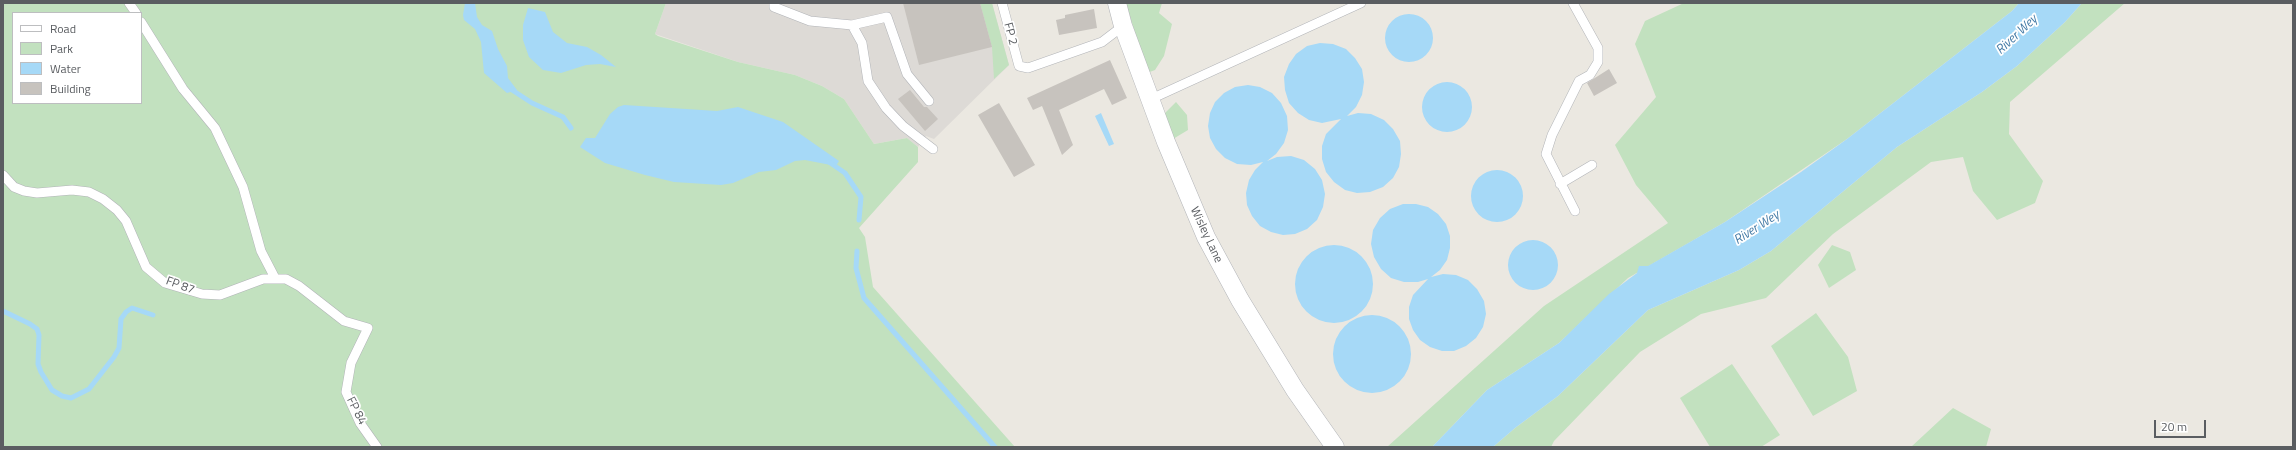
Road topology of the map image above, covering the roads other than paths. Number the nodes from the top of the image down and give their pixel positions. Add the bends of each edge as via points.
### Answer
1 (129, 3) edge
2 (774, 3) edge
3 (1002, 3) edge
4 (1117, 3) edge
5 (1361, 3) edge
6 (1573, 3) edge
7 (135, 12) edge
8 (142, 24) edge
9 (852, 25) junction
10 (1123, 26) junction
11 (1151, 99) junction
12 (929, 101) dead end
13 (933, 149) dead end
14 (1592, 165) dead end
15 (3, 175) edge
16 (1560, 184) junction
17 (1575, 211) dead end
18 (274, 278) junction
19 (368, 328) joint
20 (377, 447) edge
21 (1335, 447) edge

1 - 7 lane
2 - 9 lane via 774,7 810,21
3 - 10 lane, FP 2 via 1018,66 1028,68 1102,42
4 - 10 street, Wisley Lane
5 - 11 lane
6 - 16 lane via 1598,48 1598,62 1590,75 1579,81 1546,154
8 - 18 lane via 183,90 218,135 243,187 261,251
9 - 12 lane via 887,17 907,74
9 - 13 lane via 862,43 868,81 886,108 903,126
10 - 11 street, Wisley Lane
11 - 21 street, Wisley Lane via 1182,178 1222,268 1295,390
14 - 16 lane
15 - 18 lane, FP 87 via 14,187 24,191 37,193 72,190 89,192 103,199 126,221 146,268 165,283 202,294 220,295 264,279
16 - 17 lane
18 - 19 lane, FP 87 via 286,279 299,286 344,321
19 - 20 lane, FP 84 via 351,363 346,392 360,423

